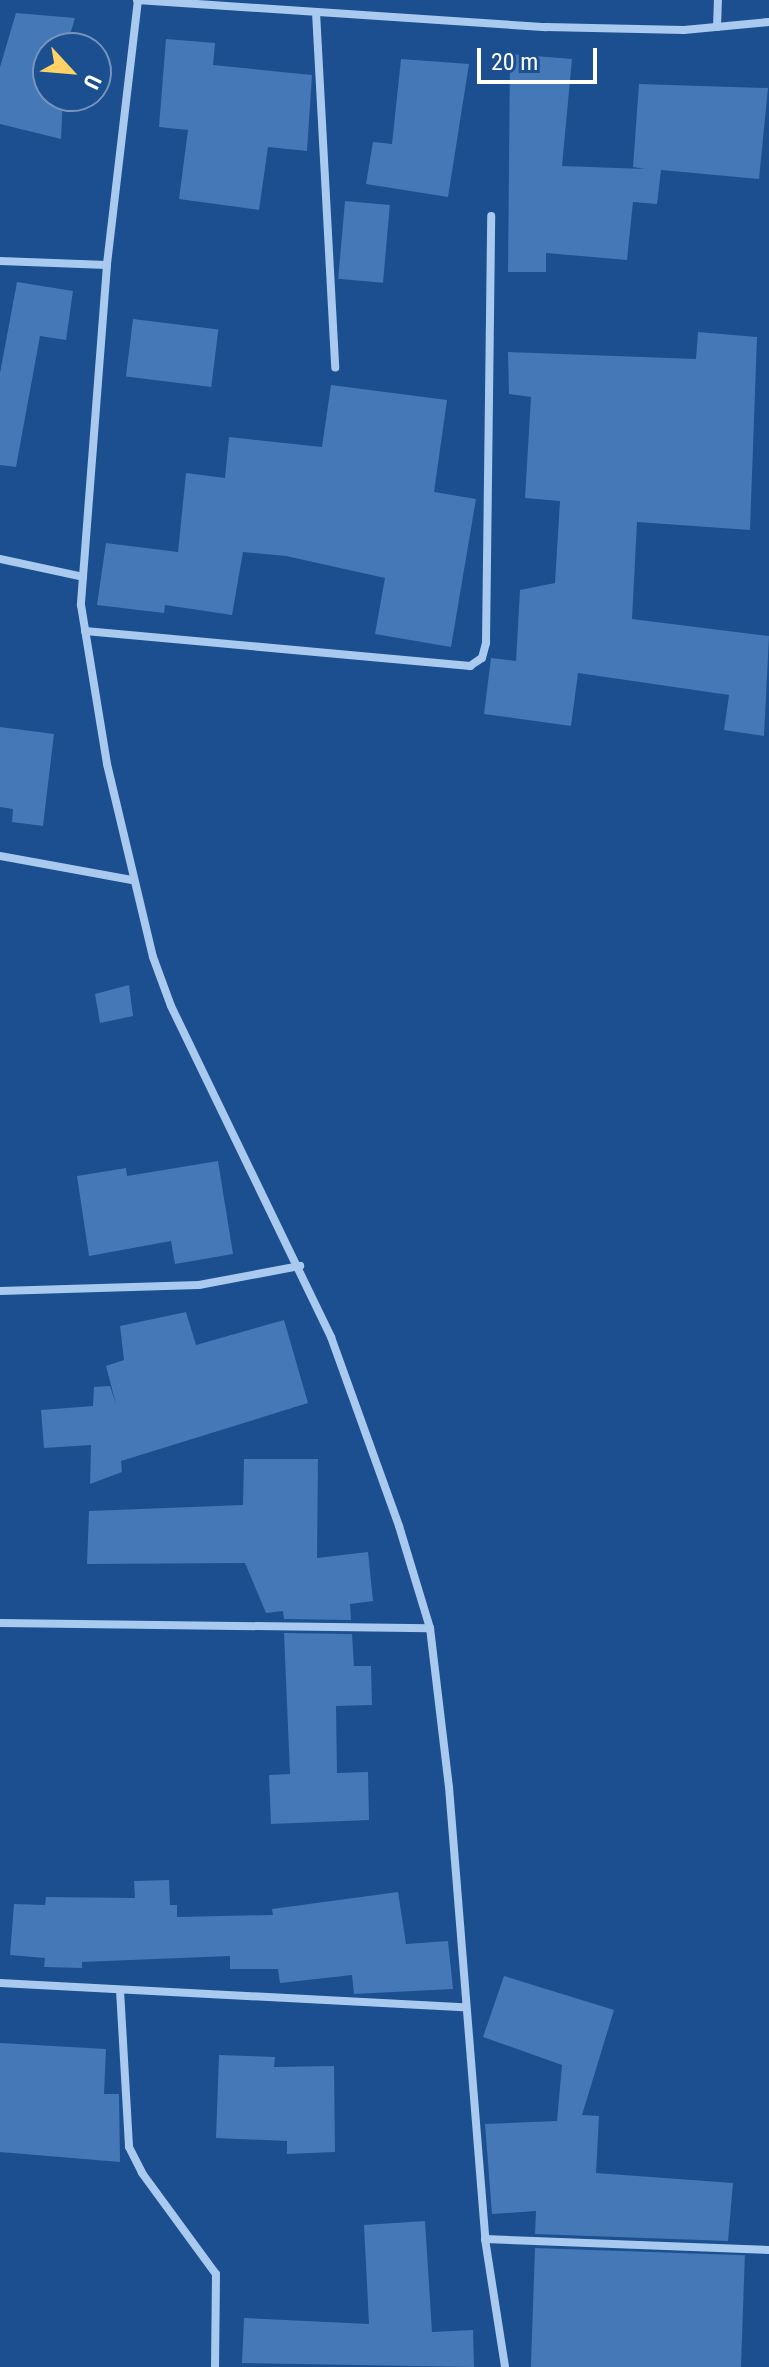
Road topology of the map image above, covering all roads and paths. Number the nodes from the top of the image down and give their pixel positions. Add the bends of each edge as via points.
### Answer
1 (137, 0) edge
2 (718, 0) edge
3 (316, 12) junction
4 (769, 22) edge
5 (717, 27) junction
6 (491, 216) dead end
7 (0, 261) edge
8 (107, 265) junction
9 (335, 367) dead end
10 (0, 559) edge
11 (83, 577) junction
12 (85, 631) junction
13 (0, 856) edge
14 (132, 880) junction
15 (300, 1266) junction
16 (0, 1291) edge
17 (0, 1623) edge
18 (430, 1628) junction
19 (0, 1983) edge
20 (120, 1990) junction
21 (463, 2007) junction
22 (485, 2239) junction
23 (769, 2250) edge
24 (215, 2367) edge
25 (505, 2367) edge

1 - 3 street
1 - 8 street
2 - 5 street
3 - 5 street via 546,27
3 - 9 street
4 - 5 street
6 - 12 street via 482,658 470,666
7 - 8 street
8 - 11 street
10 - 11 street
11 - 12 street
12 - 14 street
13 - 14 street
14 - 15 street via 171,1006
15 - 16 street via 199,1285
15 - 18 street via 399,1526
17 - 18 street
18 - 21 street via 449,1787
19 - 20 street
20 - 21 street
20 - 24 street via 129,2147 216,2274
21 - 22 street
22 - 23 street
22 - 25 street

